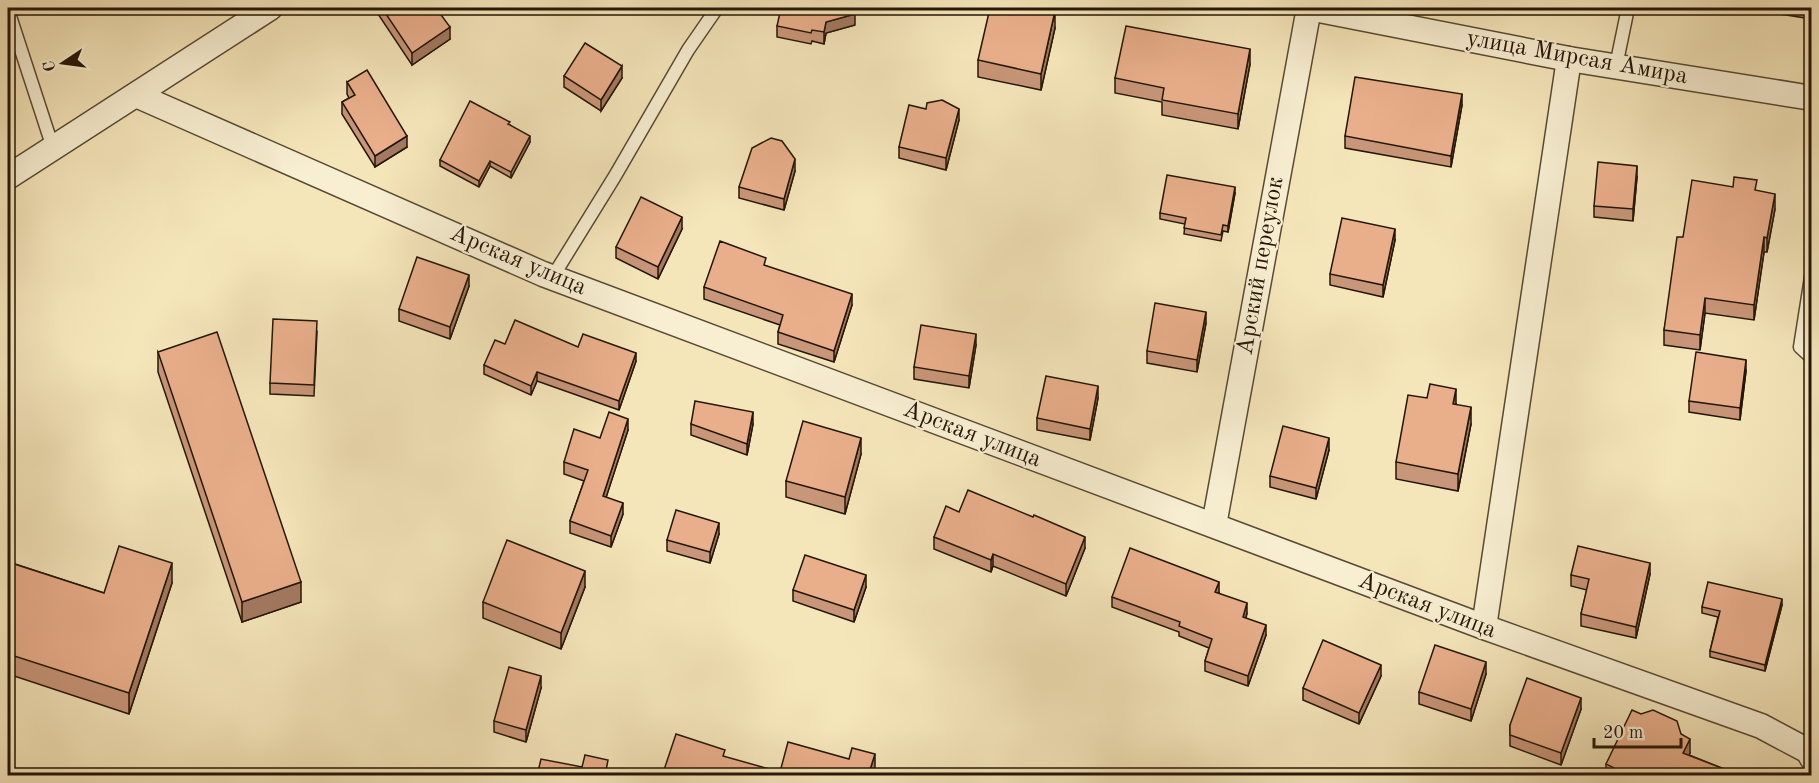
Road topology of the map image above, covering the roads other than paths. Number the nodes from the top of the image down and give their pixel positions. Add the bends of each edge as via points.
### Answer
1 (270, 8) edge
2 (717, 8) edge
3 (1309, 8) edge
4 (1628, 8) edge
5 (8, 10) edge
6 (1569, 59) junction
7 (1616, 66) junction
8 (136, 95) junction
9 (1812, 98) edge
10 (53, 148) junction
11 (8, 177) edge
12 (1812, 271) edge
13 (552, 278) junction
14 (1812, 358) edge
15 (1214, 525) junction
16 (1484, 627) junction
17 (1812, 758) edge

1 - 8 street
2 - 13 lane
3 - 6 street, улица Мирсая Амира
3 - 15 street, Арский переулок
4 - 7 lane
5 - 10 lane
6 - 7 street, улица Мирсая Амира
6 - 16 street
7 - 9 street, улица Мирсая Амира
8 - 10 street
8 - 13 street, Арская улица
10 - 11 street
12 - 14 lane via 1800,347
13 - 15 street, Арская улица
15 - 16 street, Арская улица
16 - 17 street, Арская улица via 1761,726 1808,751

